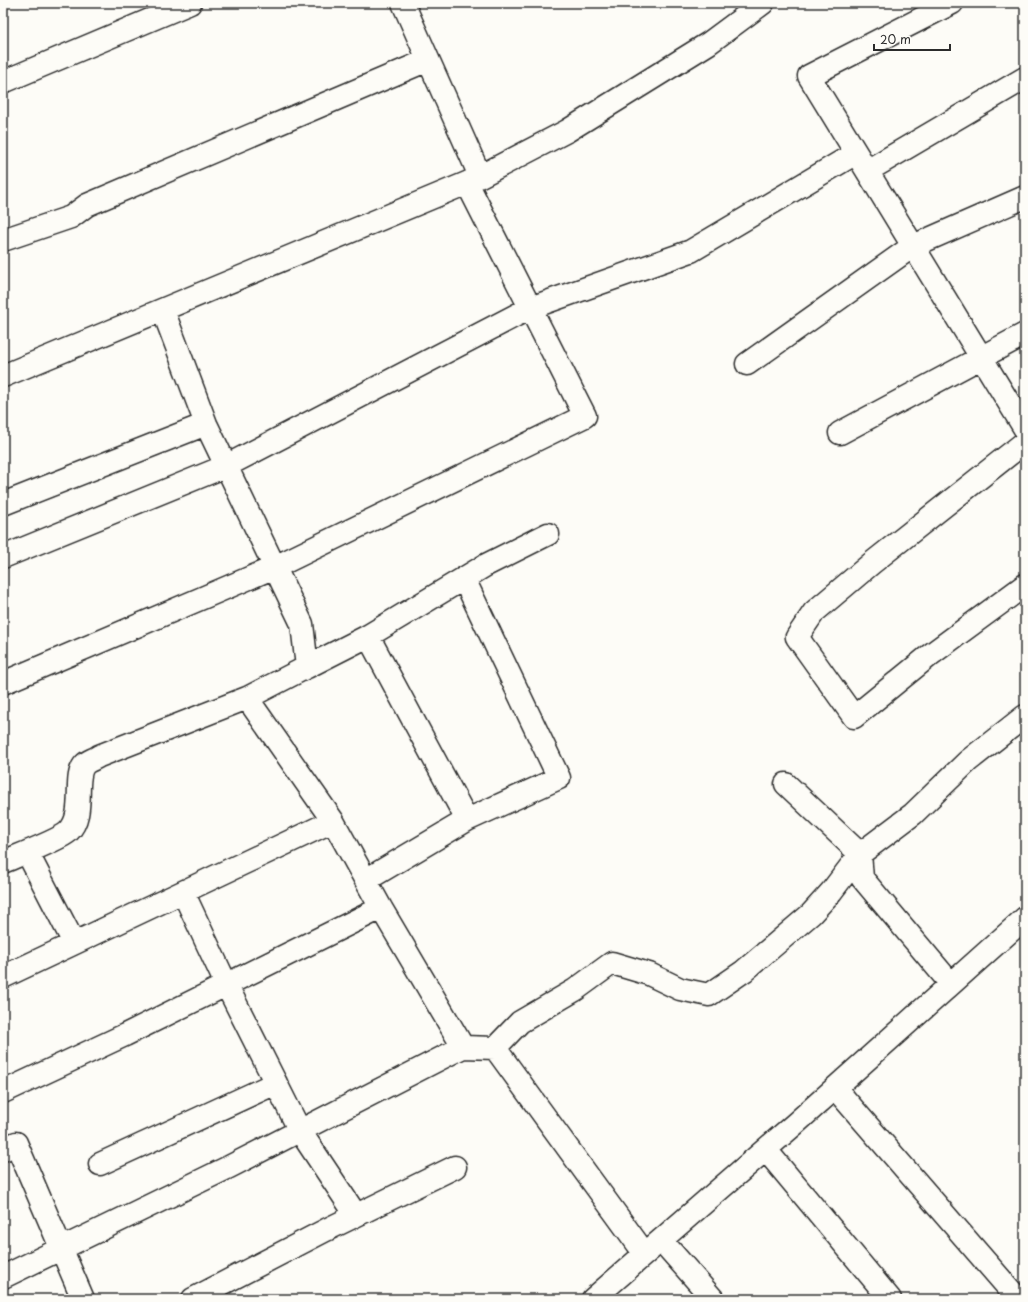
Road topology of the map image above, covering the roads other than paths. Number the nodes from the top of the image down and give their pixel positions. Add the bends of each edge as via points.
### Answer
1 (190, 3) edge
2 (403, 3) edge
3 (762, 3) edge
4 (952, 3) edge
5 (428, 60) junction
6 (1025, 78) edge
7 (3, 82) edge
8 (862, 162) junction
9 (474, 179) junction
10 (1025, 197) edge
11 (3, 240) edge
12 (913, 246) junction
13 (530, 308) junction
14 (162, 310) junction
15 (1025, 334) edge
16 (980, 356) junction
17 (747, 364) dead end
18 (3, 376) edge
19 (206, 424) junction
20 (1025, 429) edge
21 (840, 433) dead end
22 (1025, 442) edge
23 (226, 466) junction
24 (3, 504) edge
25 (548, 534) dead end
26 (3, 557) edge
27 (275, 567) junction
28 (464, 579) junction
29 (1025, 584) edge
30 (368, 636) junction
31 (307, 667) junction
32 (3, 683) edge
33 (247, 698) junction
34 (1025, 716) edge
35 (786, 784) dead end
36 (467, 820) junction
37 (333, 821) junction
38 (27, 852) junction
39 (860, 854) junction
40 (3, 862) edge
41 (366, 880) junction
42 (183, 892) junction
43 (381, 908) junction
44 (1025, 918) edge
45 (74, 943) junction
46 (3, 977) edge
47 (226, 984) junction
48 (951, 984) junction
49 (463, 1047) junction
50 (495, 1048) junction
51 (276, 1082) junction
52 (835, 1088) junction
53 (3, 1092) edge
54 (300, 1130) junction
55 (3, 1150) edge
56 (766, 1150) junction
57 (100, 1164) dead end
58 (455, 1167) dead end
59 (356, 1215) junction
60 (661, 1240) junction
61 (60, 1249) junction
62 (645, 1254) junction
63 (3, 1277) edge
64 (83, 1299) edge
65 (193, 1299) edge
66 (593, 1299) edge
67 (713, 1299) edge
68 (890, 1299) edge
69 (1018, 1299) edge

1 - 7 street
2 - 5 street
3 - 9 street via 709,43 567,131
4 - 8 street via 809,76
5 - 9 street
5 - 11 street via 87,205 71,217
6 - 8 street
8 - 12 street
8 - 13 street via 691,251
9 - 13 street
9 - 14 street
10 - 12 street
12 - 16 street
12 - 17 street
13 - 23 street
13 - 27 street via 585,416
14 - 18 street
14 - 19 street
15 - 16 street
16 - 20 street
16 - 21 street
19 - 23 street
19 - 24 street
22 - 29 street via 814,612 796,637 854,717 930,655
23 - 26 street
23 - 27 street
25 - 28 street
27 - 31 street via 302,624
27 - 32 street
28 - 30 street
28 - 36 street via 559,778
30 - 31 street
30 - 36 street
31 - 33 street
33 - 37 street
33 - 38 street via 99,756 85,764 80,776 76,821 67,832
34 - 39 street via 968,761 913,814
35 - 39 street
36 - 41 street
37 - 41 street
37 - 42 street
38 - 40 street
38 - 45 street
39 - 48 street via 862,878
39 - 50 street via 811,914 744,972 709,995 680,989 649,974 612,963 575,990 520,1022
41 - 43 street
42 - 45 street
42 - 47 street
43 - 47 street
43 - 49 street
44 - 48 street
45 - 46 street
47 - 51 street
47 - 53 street
48 - 52 street
49 - 50 street
49 - 54 street
50 - 62 street
51 - 54 street
51 - 57 street
52 - 56 street
52 - 69 street
54 - 59 street
54 - 61 street
55 - 61 street via 16,1143
56 - 60 street
56 - 68 street
58 - 59 street
59 - 65 street
60 - 62 street
60 - 67 street
61 - 63 street
61 - 64 street
62 - 66 street

